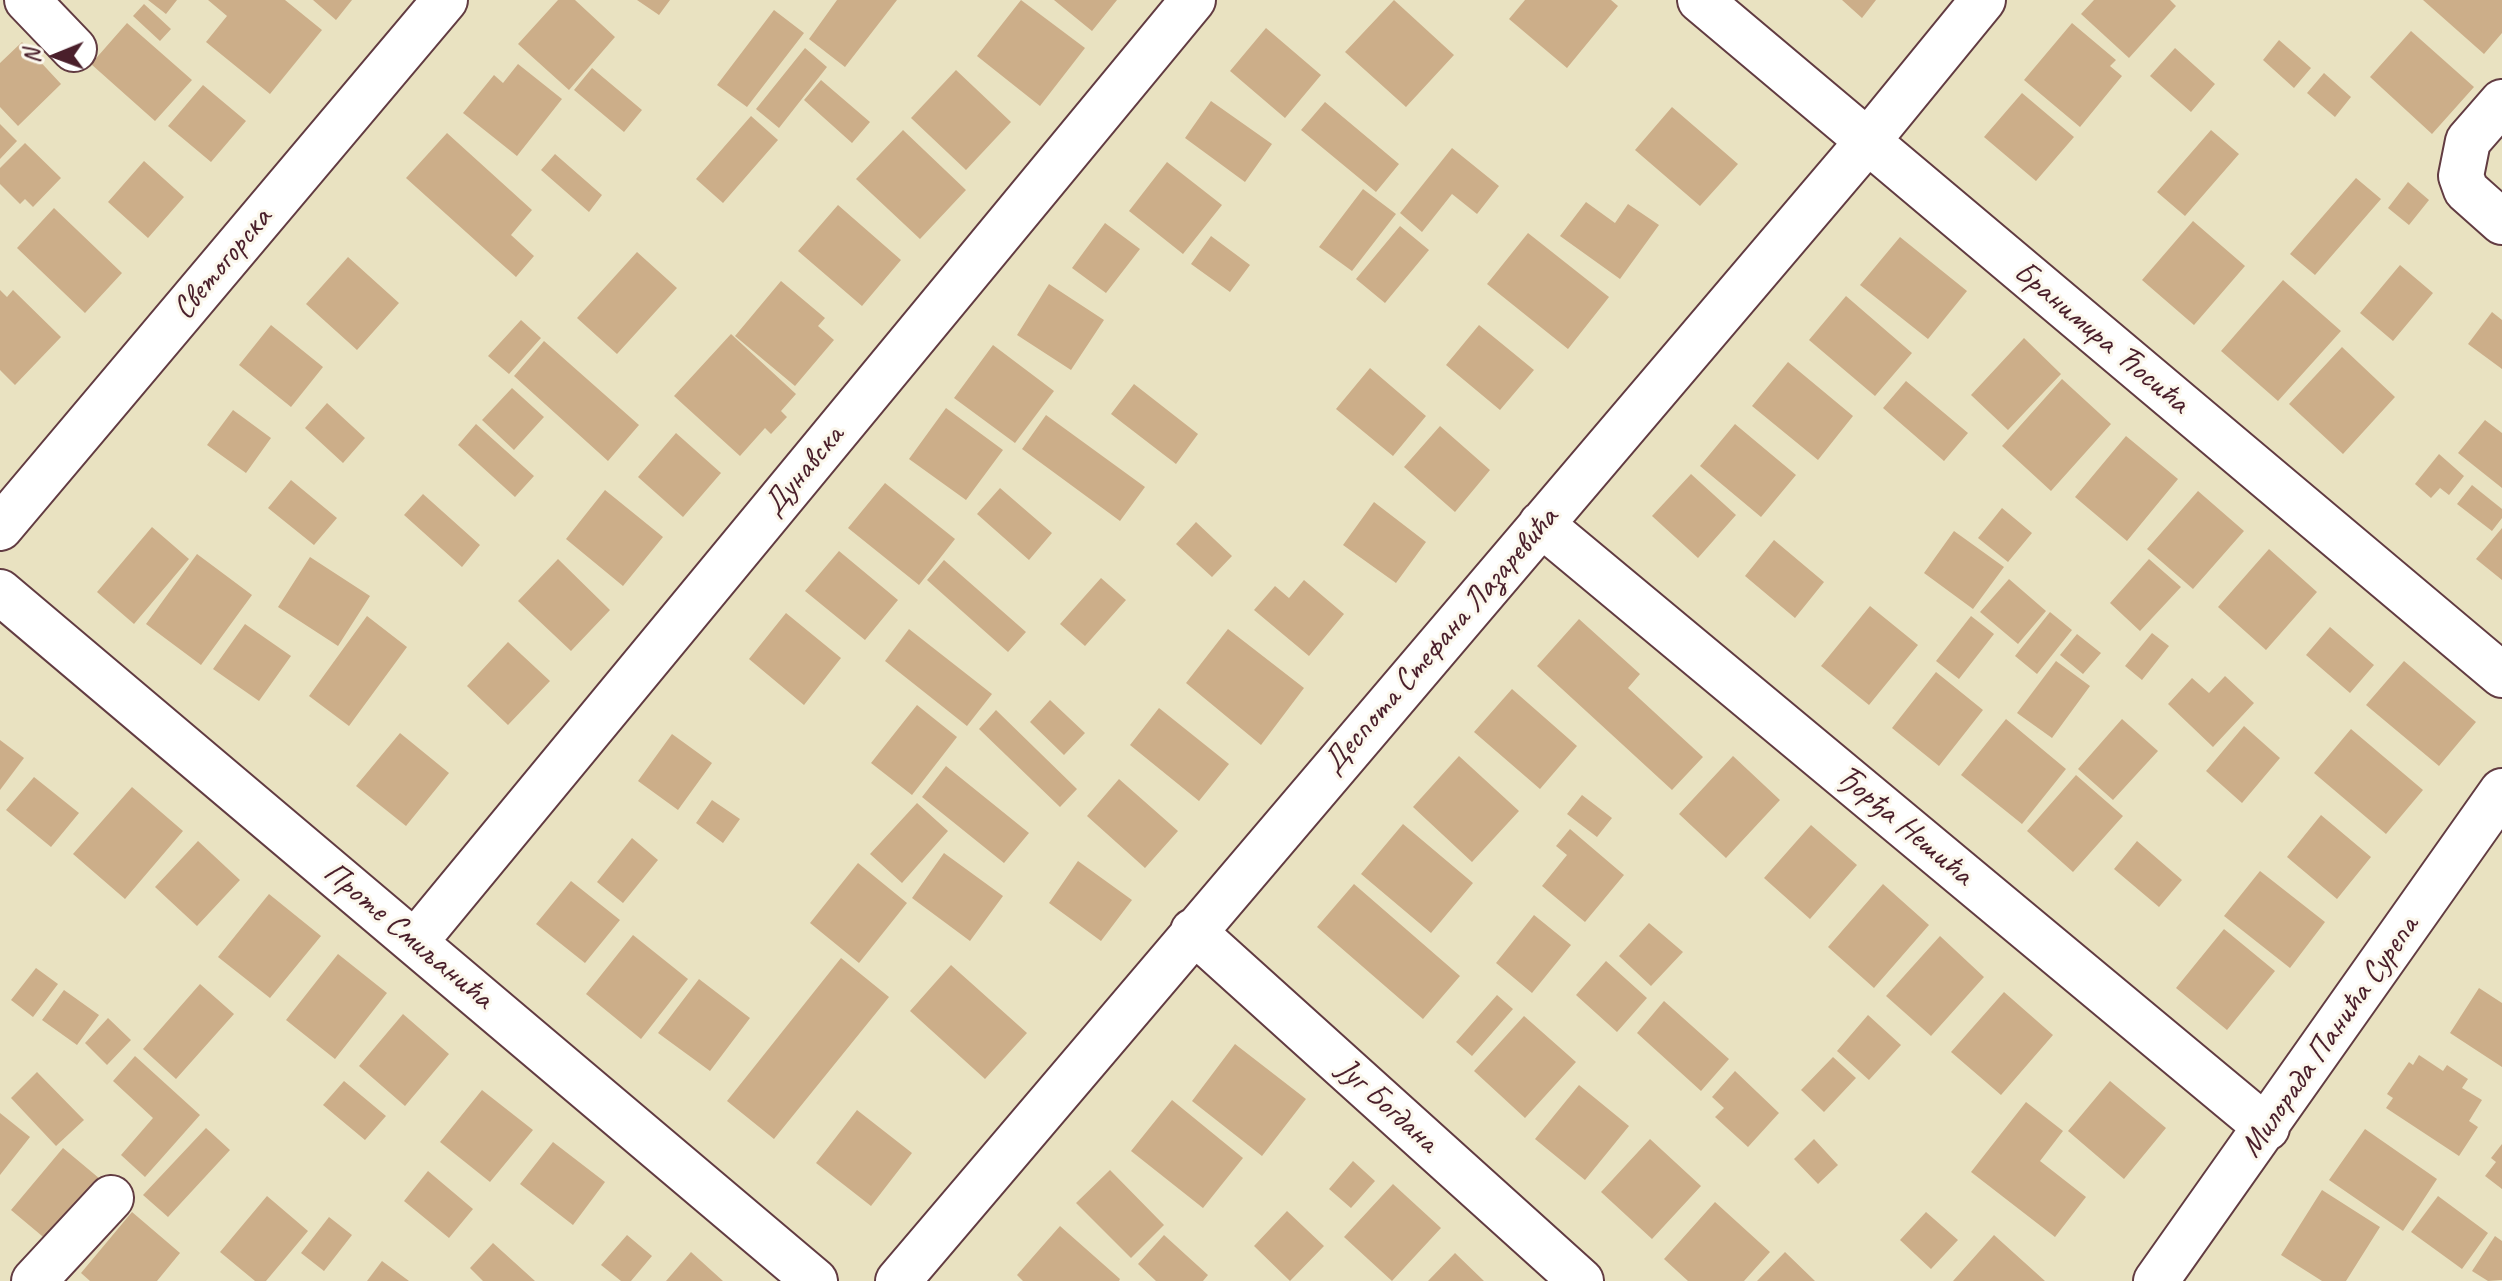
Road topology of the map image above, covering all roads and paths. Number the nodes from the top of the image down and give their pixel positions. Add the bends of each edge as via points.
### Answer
1 (27, 0) edge
2 (445, 0) edge
3 (1193, 0) edge
4 (1700, 0) edge
5 (1983, 0) edge
6 (74, 49) dead end
7 (2502, 102) edge
8 (1867, 142) junction
9 (2502, 222) edge
10 (1541, 524) junction
11 (0, 528) edge
12 (0, 592) edge
13 (2502, 675) edge
14 (2502, 791) edge
15 (1193, 931) junction
16 (415, 942) junction
17 (2267, 1128) junction
18 (111, 1198) dead end
19 (34, 1281) edge
20 (815, 1281) edge
21 (898, 1281) edge
22 (1581, 1281) edge
23 (2156, 1281) edge

1 - 6 street
2 - 11 street, Светогорска
3 - 16 street, Дунавска
4 - 8 street, Бранимира Ћосића
5 - 8 street, Деспота Стефана Лазаревића
7 - 9 street via 2468,141 2461,176 2466,190
8 - 10 street, Деспота Стефана Лазаревића
8 - 13 street, Бранимира Ћосића
10 - 15 street, Деспота Стефана Лазаревића
10 - 17 street, Ђорђа Нешића
12 - 16 street, Проте Смиљанића
14 - 17 street, Милорада Панића Сурепа
15 - 21 street, Деспота Стефана Лазаревића
15 - 22 street, Југ Богдана
16 - 20 street, Проте Смиљанића
17 - 23 street, Милорада Панића Сурепа
18 - 19 street

